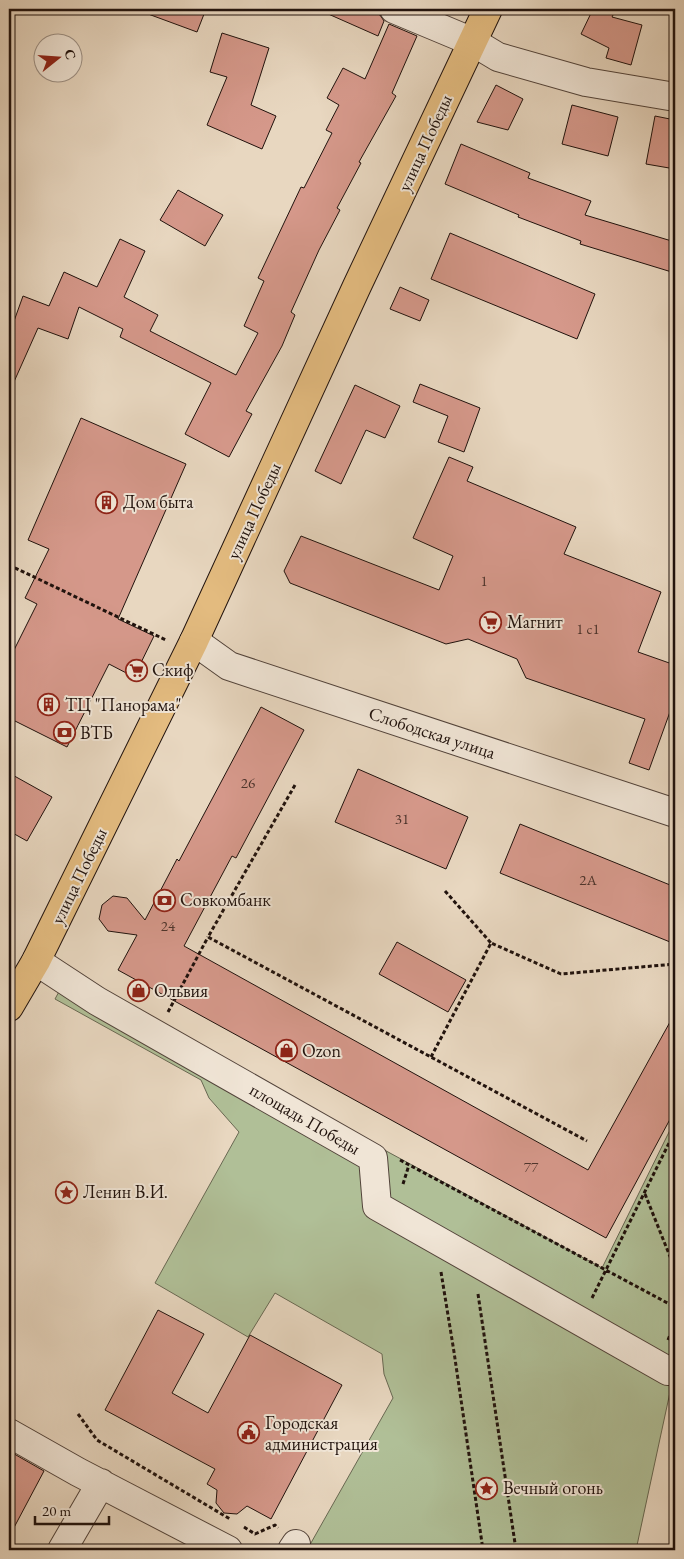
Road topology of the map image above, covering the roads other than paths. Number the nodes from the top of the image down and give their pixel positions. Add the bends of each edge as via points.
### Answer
1 (394, 9) edge
2 (488, 9) edge
3 (473, 42) junction
4 (675, 97) edge
5 (192, 646) junction
6 (675, 813) edge
7 (36, 961) junction
8 (9, 1007) edge
9 (668, 1371) dead end
10 (9, 1433) edge
11 (101, 1483) junction
12 (62, 1550) edge
13 (228, 1550) edge

1 - 3 street
2 - 3 main road, улица Победы
3 - 4 street via 498,57 586,82
3 - 5 main road, улица Победы
5 - 6 street, Слободская улица via 229,666
5 - 7 main road, улица Победы
7 - 8 main road, улица Победы
7 - 9 street, площадь Победы via 97,1001 373,1158 376,1206
10 - 11 street
11 - 12 street
11 - 13 street

